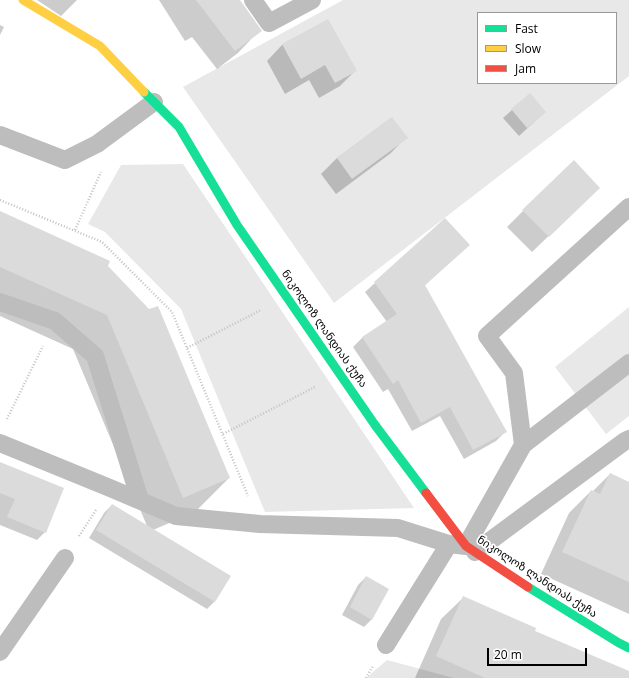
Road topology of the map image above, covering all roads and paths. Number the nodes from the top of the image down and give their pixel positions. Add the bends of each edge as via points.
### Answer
1 (23, 0) edge
2 (253, 0) edge
3 (312, 0) edge
4 (154, 102) junction
5 (0, 135) edge
6 (97, 144) junction
7 (0, 200) edge
8 (629, 207) edge
9 (75, 230) junction
10 (286, 297) junction
11 (0, 302) edge
12 (55, 321) junction
13 (187, 348) junction
14 (629, 363) edge
15 (340, 374) junction
16 (7, 420) dead end
17 (223, 434) junction
18 (629, 440) edge
19 (0, 443) edge
20 (523, 445) junction
21 (110, 488) junction
22 (140, 500) junction
23 (260, 524) junction
24 (464, 547) junction
25 (65, 558) joint
26 (386, 645) dead end
27 (629, 648) edge
28 (0, 652) edge

1 - 4 street, ნიკოლოზ ლანდიას ქუჩა via 100,46
2 - 3 lane via 269,23
4 - 6 lane
4 - 10 street, ნიკოლოზ ლანდიას ქუჩა via 179,127 237,225
5 - 6 lane via 65,160
6 - 9 path via 107,160
7 - 9 path
8 - 20 lane via 487,336 514,373
9 - 13 path via 102,242 172,312
10 - 13 path
10 - 15 street, ნიკოლოზ ლანდიას ქუჩა
11 - 12 lane
12 - 16 path
12 - 22 lane via 95,356
13 - 17 path
14 - 20 lane
15 - 17 path
15 - 24 street, ნიკოლოზ ლანდიას ქუჩა
17 - 23 path
18 - 24 lane
19 - 21 lane
20 - 24 lane
21 - 22 lane
21 - 25 path
22 - 23 lane via 176,516
23 - 24 lane via 398,528
24 - 26 lane
24 - 27 street, ნიკოლოზ ლანდიას ქუჩა
25 - 28 lane

